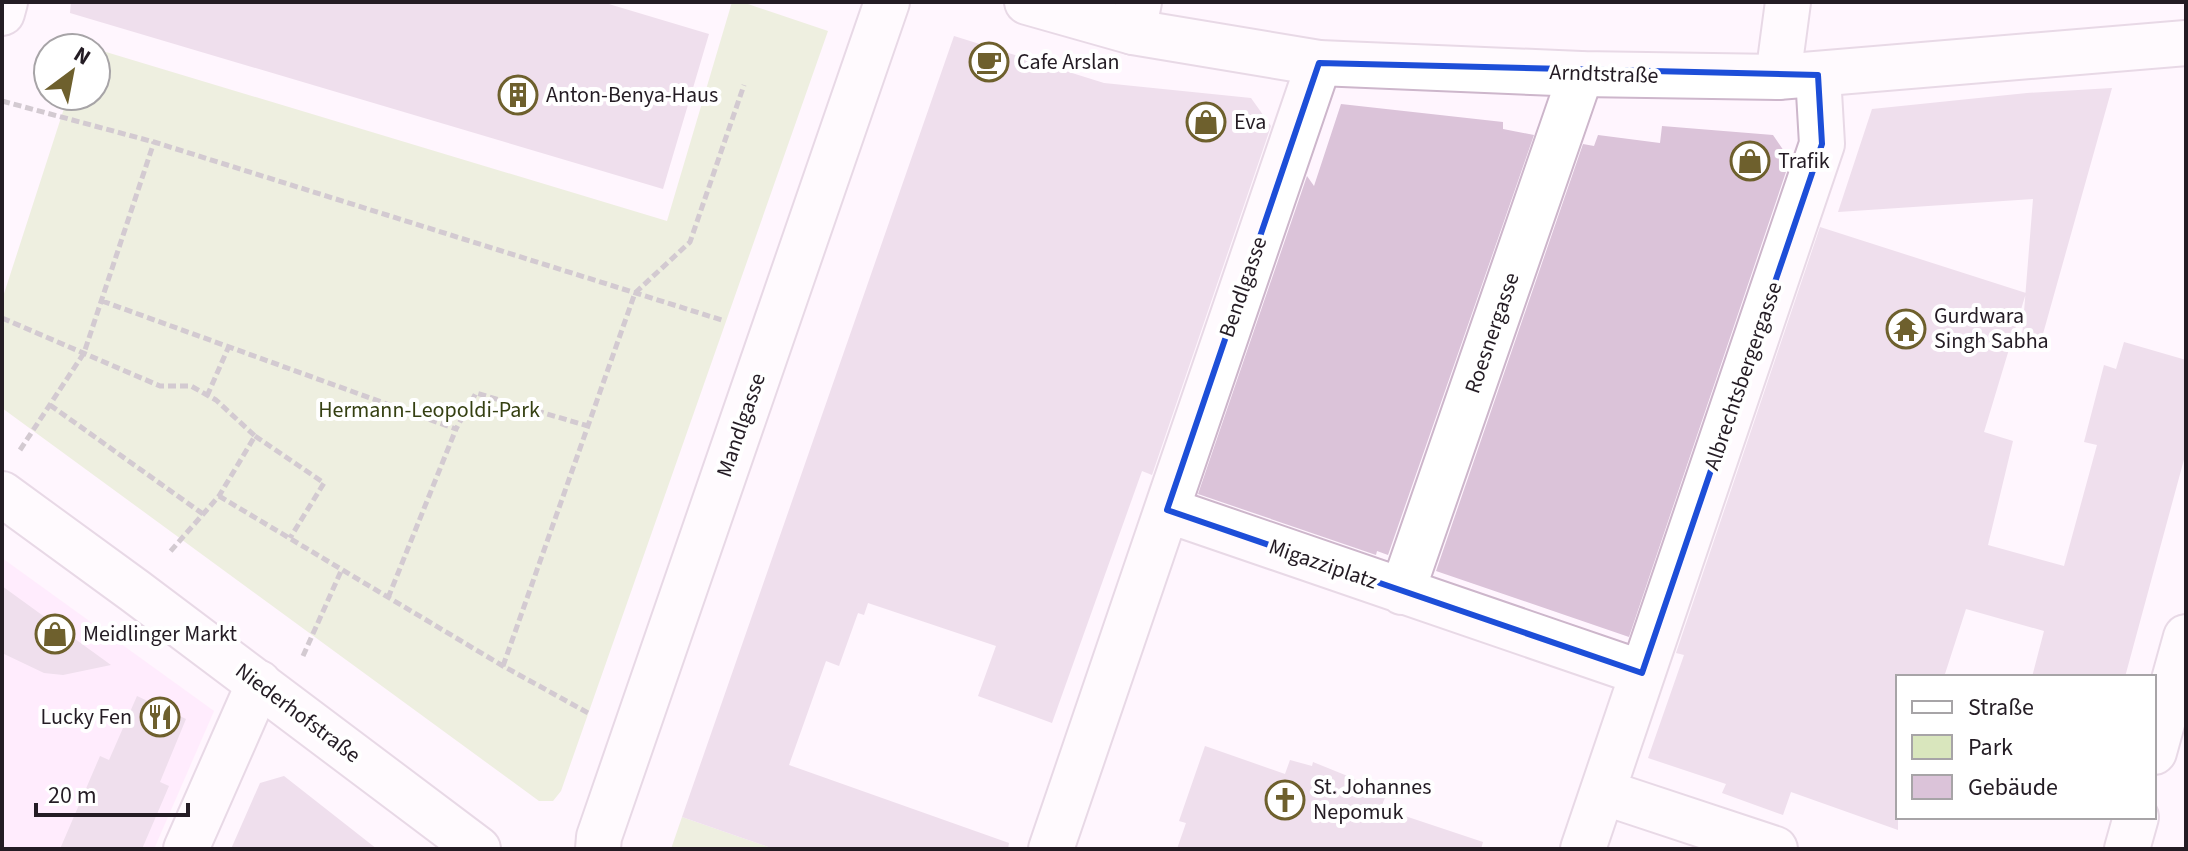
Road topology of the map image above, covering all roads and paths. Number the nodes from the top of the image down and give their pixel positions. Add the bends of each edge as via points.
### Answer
1 (5, 2) edge
2 (887, 2) edge
3 (1027, 2) edge
4 (1788, 2) edge
5 (2, 13) edge
6 (1136, 17) edge
7 (2186, 43) edge
8 (1319, 63) junction
9 (1581, 74) junction
10 (1798, 76) junction
11 (744, 85) dead end
12 (2, 101) edge
13 (154, 142) junction
14 (635, 293) junction
15 (102, 301) junction
16 (2, 318) edge
17 (772, 336) junction
18 (229, 346) junction
19 (84, 353) junction
20 (207, 396) junction
21 (50, 405) junction
22 (588, 427) junction
23 (456, 429) junction
24 (255, 436) junction
25 (18, 454) dead end
26 (2, 494) edge
27 (219, 496) junction
28 (1167, 510) junction
29 (203, 514) junction
30 (290, 538) junction
31 (342, 569) junction
32 (135, 591) junction
33 (1402, 592) junction
34 (388, 598) junction
35 (2186, 637) edge
36 (503, 666) junction
37 (1642, 673) junction
38 (271, 692) junction
39 (633, 737) junction
40 (2156, 745) edge
41 (1603, 792) junction
42 (2135, 819) edge
43 (186, 849) edge
44 (478, 849) edge
45 (598, 849) edge
46 (1051, 849) edge
47 (1583, 849) edge
48 (1775, 849) edge
49 (2127, 849) edge

1 - 5 street
2 - 17 street, Mandlgasse
3 - 6 street, Arndtstraße
4 - 10 street, Albrechtsbergergasse
6 - 8 street, Arndtstraße
7 - 10 street, Arndtstraße
8 - 9 street, Arndtstraße
8 - 28 street, Bendlgasse
9 - 10 street, Arndtstraße
9 - 33 street, Roesnergasse
10 - 37 street, Albrechtsbergergasse via 1822,144
11 - 14 path via 690,242
12 - 13 path
13 - 14 path
13 - 15 path
14 - 17 path
14 - 22 path
15 - 18 path
15 - 19 path
16 - 19 path
17 - 39 street, Mandlgasse
18 - 20 path
18 - 23 path
19 - 20 path via 160,386 191,386
19 - 21 path
20 - 24 path
21 - 25 path
21 - 29 path
22 - 23 path via 476,393
22 - 36 path
23 - 34 path
24 - 27 path
24 - 30 path via 324,483
26 - 32 street, Niederhofstraße
27 - 29 path
27 - 30 path
28 - 33 street, Migazziplatz
28 - 46 street
29 - 32 path
30 - 31 path
31 - 34 path
31 - 38 path
32 - 38 street, Niederhofstraße
33 - 37 street, Migazziplatz
34 - 36 path
35 - 40 street
36 - 39 path
37 - 41 street
38 - 43 street
38 - 44 street, Niederhofstraße
39 - 45 street, Mandlgasse
41 - 47 street
41 - 48 street
42 - 49 street

